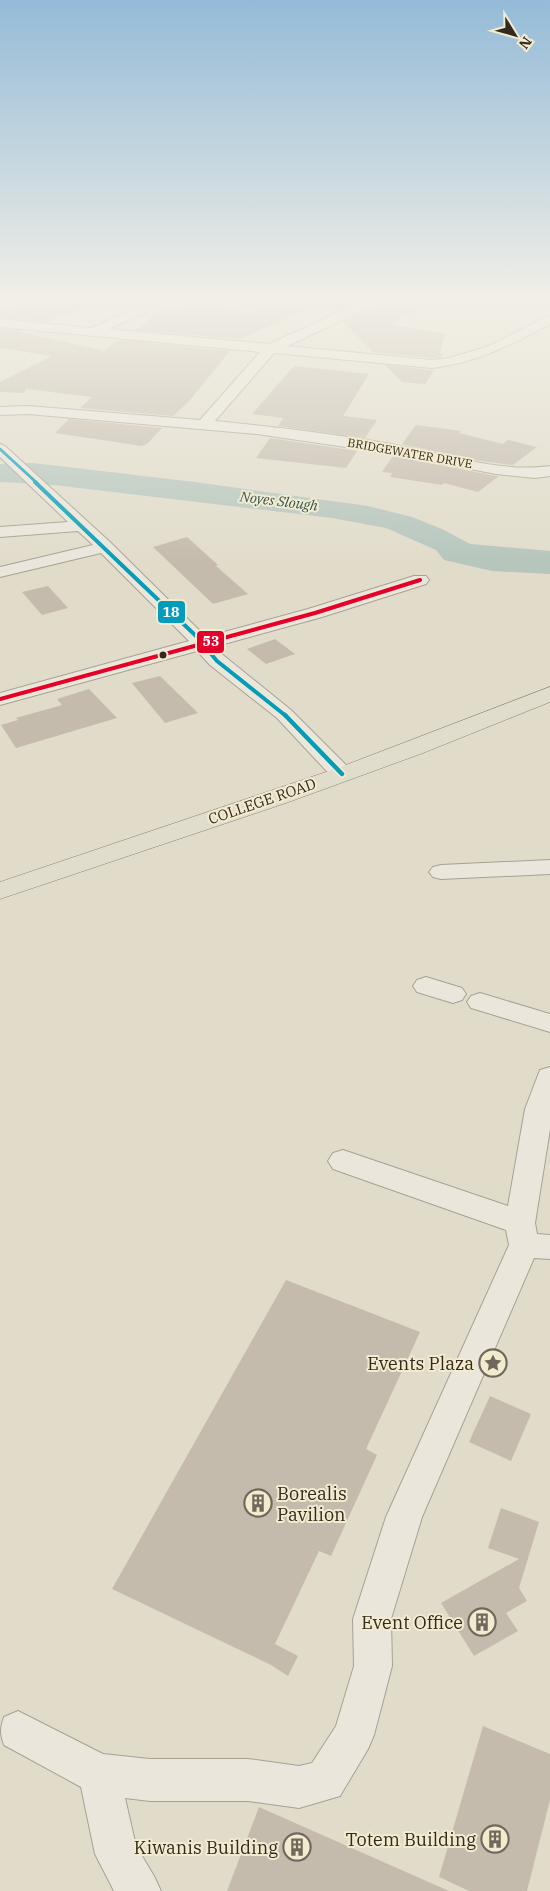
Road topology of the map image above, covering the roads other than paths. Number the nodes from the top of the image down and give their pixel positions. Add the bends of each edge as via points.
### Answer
1 (235, 389) edge
2 (4, 412) edge
3 (205, 423) junction
4 (5, 454) edge
5 (550, 471) edge
6 (83, 526) junction
7 (0, 532) edge
8 (105, 547) junction
9 (0, 572) edge
10 (420, 580) dead end
11 (199, 643) junction
12 (549, 695) edge
13 (0, 699) edge
14 (342, 774) junction
15 (550, 868) edge
16 (441, 872) dead end
17 (0, 890) edge
18 (426, 986) dead end
19 (453, 994) dead end
20 (480, 1002) dead end
21 (550, 1023) edge
22 (550, 1077) edge
23 (343, 1161) dead end
24 (532, 1238) edge
25 (18, 1731) dead end
26 (99, 1774) junction
27 (140, 1891) edge

1 - 3 street
2 - 3 street, BRIDGEWATER DRIVE
3 - 5 street, BRIDGEWATER DRIVE via 392,449 503,470
4 - 6 street
6 - 7 street
6 - 8 street
8 - 9 street
8 - 11 street via 195,635
10 - 11 street via 315,613
11 - 13 street
11 - 14 street via 263,696
12 - 14 main road, COLLEGE ROAD
14 - 17 main road, COLLEGE ROAD
15 - 16 street
18 - 19 street
20 - 21 street
22 - 24 street via 539,1109
23 - 24 street
24 - 26 street via 404,1517 372,1619 373,1666 354,1735 325,1781 299,1787 248,1780 150,1780
25 - 26 street
26 - 27 street via 116,1854

